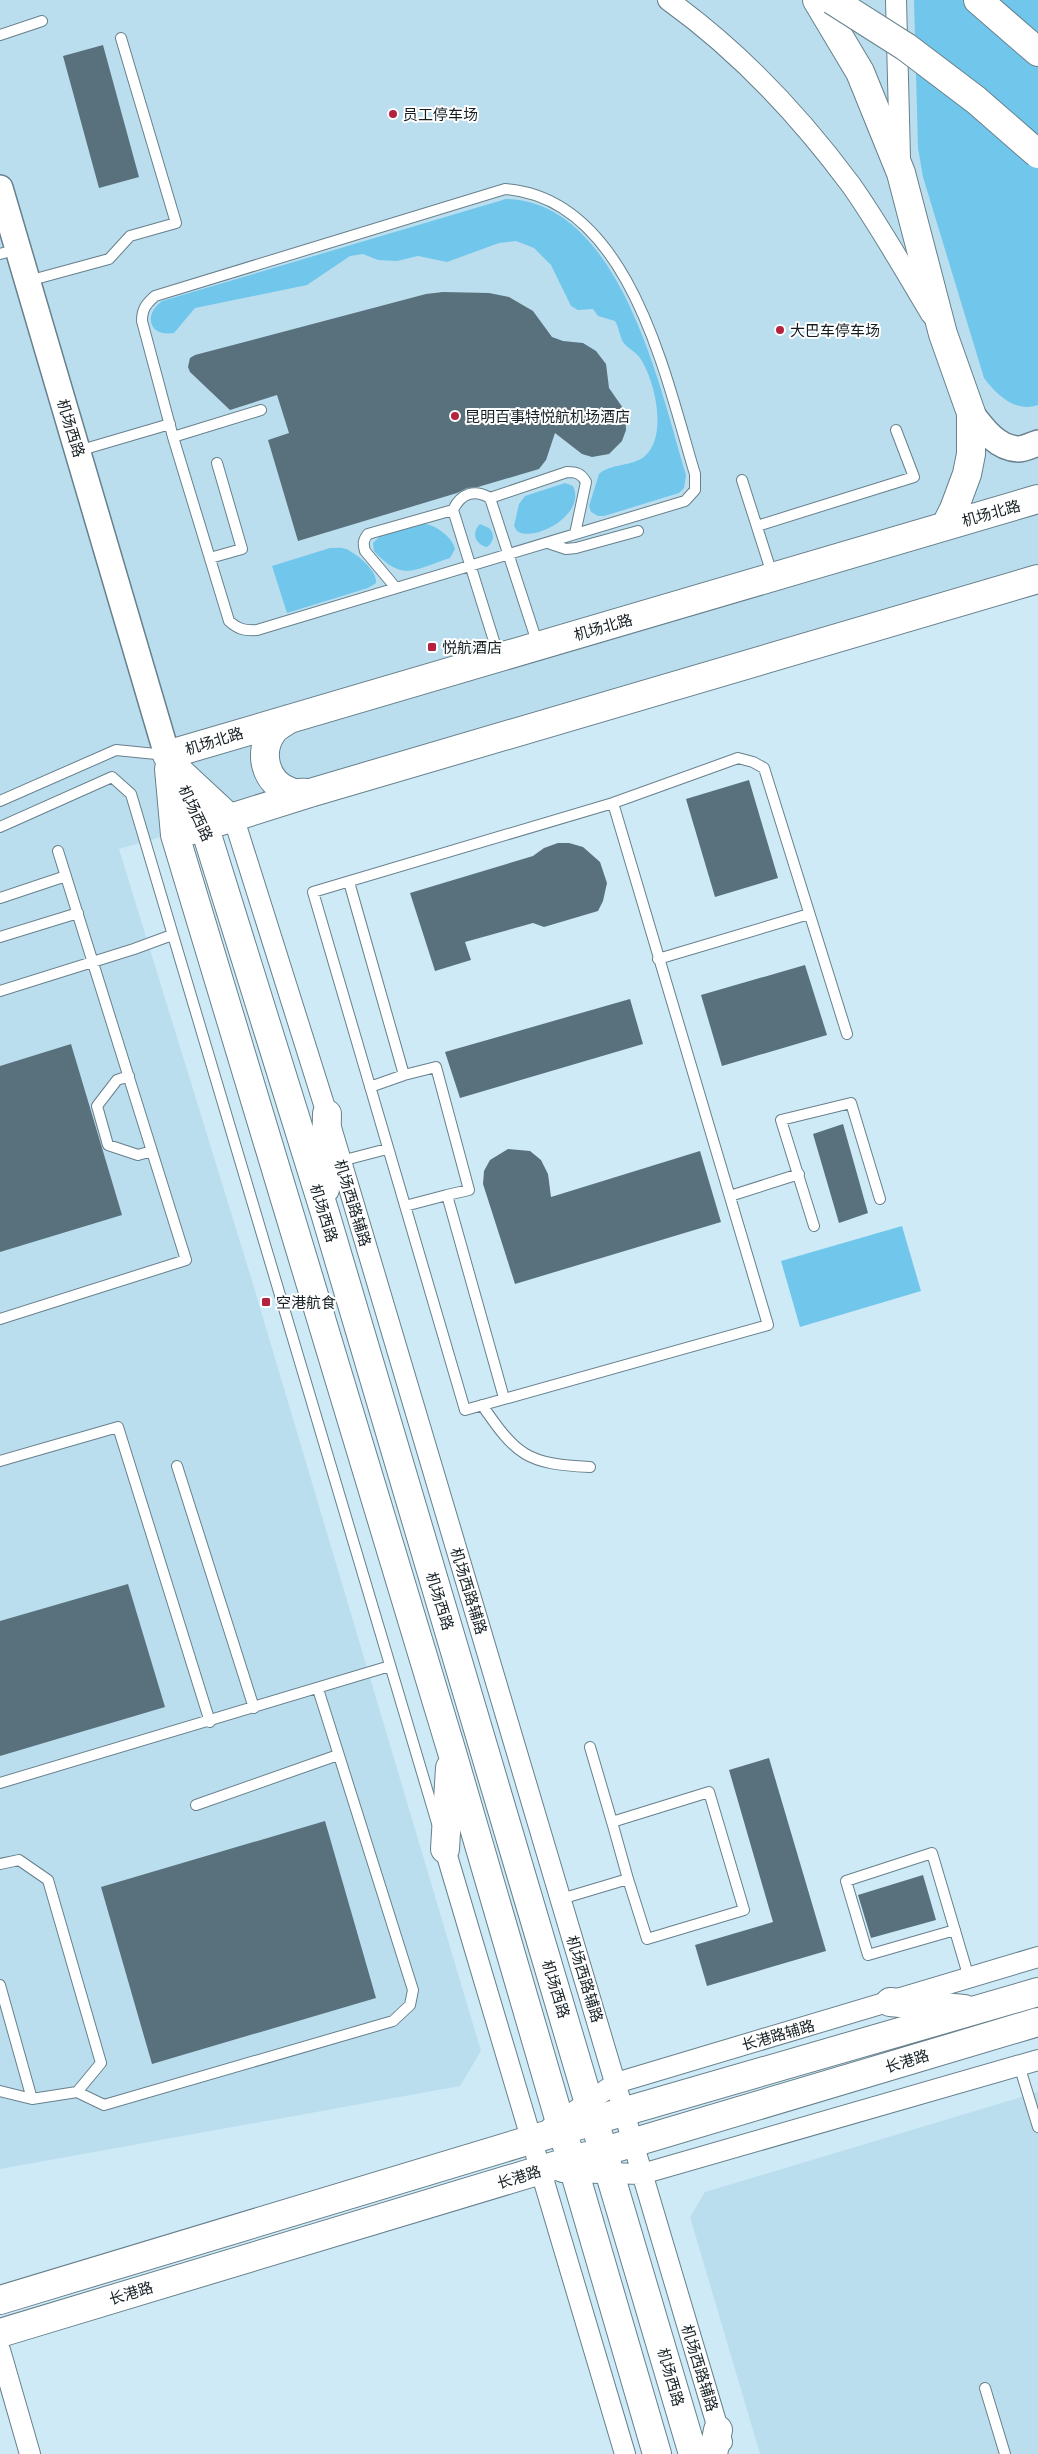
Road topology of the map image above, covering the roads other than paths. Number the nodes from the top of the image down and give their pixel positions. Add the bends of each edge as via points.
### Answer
1 (668, 0) edge
2 (817, 0) edge
3 (832, 0) edge
4 (896, 0) edge
5 (978, 0) edge
6 (42, 21) dead end
7 (0, 35) edge
8 (121, 38) dead end
9 (1038, 52) edge
10 (1038, 154) edge
11 (901, 172) junction
12 (0, 188) edge
13 (9, 252) edge
14 (28, 281) junction
15 (943, 334) junction
16 (261, 410) dead end
17 (971, 413) junction
18 (170, 424) junction
19 (896, 430) dead end
20 (173, 437) junction
21 (1038, 443) edge
22 (78, 451) junction
23 (217, 463) dead end
24 (742, 480) dead end
25 (490, 498) junction
26 (1038, 499) edge
27 (453, 510) junction
28 (946, 525) junction
29 (757, 526) junction
30 (638, 531) dead end
31 (575, 534) junction
32 (548, 542) junction
33 (510, 554) junction
34 (210, 558) junction
35 (471, 565) junction
36 (773, 576) junction
37 (1038, 579) edge
38 (396, 588) junction
39 (538, 646) junction
40 (500, 658) junction
41 (290, 718) junction
42 (167, 755) junction
43 (310, 792) junction
44 (0, 801) edge
45 (613, 803) junction
46 (233, 816) junction
47 (204, 825) junction
48 (0, 827) edge
49 (175, 835) junction
50 (58, 851) dead end
51 (66, 876) junction
52 (349, 882) junction
53 (0, 898) edge
54 (78, 913) junction
55 (809, 914) junction
56 (172, 935) junction
57 (0, 937) edge
58 (658, 959) junction
59 (94, 962) junction
60 (0, 990) edge
61 (847, 1034) dead end
62 (404, 1075) junction
63 (129, 1076) junction
64 (370, 1087) junction
65 (327, 1114) junction
66 (387, 1149) junction
67 (152, 1151) junction
68 (340, 1161) junction
69 (798, 1174) junction
70 (447, 1195) junction
71 (730, 1196) junction
72 (880, 1198) dead end
73 (405, 1206) junction
74 (325, 1213) junction
75 (814, 1226) dead end
76 (0, 1319) edge
77 (504, 1398) junction
78 (482, 1405) junction
79 (0, 1461) edge
80 (177, 1466) dead end
81 (590, 1467) dead end
82 (390, 1666) junction
83 (318, 1689) junction
84 (254, 1708) junction
85 (210, 1722) junction
86 (590, 1747) dead end
87 (451, 1749) junction
88 (338, 1755) junction
89 (0, 1783) edge
90 (196, 1805) dead end
91 (612, 1822) junction
92 (445, 1849) junction
93 (0, 1864) edge
94 (628, 1879) junction
95 (561, 1899) junction
96 (955, 1930) junction
97 (1038, 1957) edge
98 (969, 1978) junction
99 (0, 1984) edge
100 (1038, 1992) edge
101 (890, 2002) junction
102 (978, 2010) junction
103 (1038, 2022) edge
104 (1038, 2060) edge
105 (1019, 2066) junction
106 (616, 2083) junction
107 (0, 2091) edge
108 (77, 2092) junction
109 (32, 2099) junction
110 (593, 2111) junction
111 (624, 2111) junction
112 (561, 2126) junction
113 (1038, 2127) edge
114 (531, 2140) junction
115 (634, 2143) junction
116 (608, 2162) junction
117 (572, 2166) junction
118 (540, 2171) junction
119 (642, 2174) junction
120 (0, 2300) edge
121 (0, 2332) edge
122 (0, 2350) edge
123 (985, 2388) dead end
124 (719, 2446) edge
125 (30, 2454) edge
126 (625, 2454) edge
127 (657, 2454) edge
128 (694, 2454) edge
129 (1006, 2454) edge

1 - 15 street via 729,49 784,102 851,186
2 - 11 main road via 860,72
3 - 10 main road, bridge via 906,47 968,94
4 - 11 street
5 - 9 main road
6 - 7 lane
8 - 14 lane via 176,223 130,236 109,259
11 - 15 main road
12 - 13 street, 机场西路
13 - 14 street, 机场西路
14 - 22 street, 机场西路
15 - 17 main road
16 - 20 lane
17 - 21 street via 984,431 999,443 1019,449
17 - 28 main road via 971,454 967,474
18 - 20 lane
18 - 22 lane
18 - 31 lane via 142,321 146,303 155,296 505,189 522,190 566,211 583,226 631,287 651,330 696,484 685,501
19 - 29 lane via 914,477
20 - 34 lane
22 - 42 street, 机场西路
23 - 34 lane via 242,549
24 - 29 lane
25 - 27 lane via 474,492 464,495
25 - 31 lane via 575,472 586,482
25 - 33 lane
26 - 28 main road, 机场北路
27 - 35 lane
27 - 38 lane via 368,534 364,538 365,551
28 - 36 main road, 机场北路
29 - 36 lane
30 - 32 lane via 576,548 566,549
31 - 32 lane
32 - 33 lane
33 - 35 lane
33 - 39 lane
34 - 38 lane via 228,621 245,631
35 - 38 lane
35 - 40 lane
36 - 39 main road, 机场北路
37 - 43 main road
39 - 40 main road, 机场北路
40 - 41 main road, 机场北路
41 - 42 main road, 机场北路
41 - 43 main road via 274,729 265,746 265,765 275,782 291,792
42 - 44 lane via 116,750
42 - 46 street, 机场西路辅路
42 - 47 main road, 机场西路
42 - 49 main road, 机场西路
43 - 46 main road
45 - 52 lane
45 - 55 lane via 738,758 754,762 764,768
45 - 58 lane
46 - 47 main road
46 - 65 street, 机场西路辅路
47 - 49 main road
47 - 74 main road, 机场西路
48 - 56 lane via 112,777 131,794
49 - 87 main road, 机场西路
50 - 51 lane
51 - 53 lane
51 - 54 lane
52 - 62 lane
52 - 64 lane via 313,892
54 - 57 lane
54 - 59 lane
55 - 58 lane
55 - 61 lane
56 - 59 lane
56 - 82 lane
58 - 71 lane
59 - 60 lane
59 - 63 lane
62 - 64 lane
62 - 70 lane via 436,1066 469,1190
63 - 67 lane
63 - 67 lane via 117,1080 96,1106 108,1145 138,1155
64 - 66 lane
65 - 68 street, 机场西路辅路
65 - 74 main road
66 - 68 lane
66 - 73 lane
67 - 76 lane via 186,1260
68 - 95 street, 机场西路辅路
69 - 71 lane
69 - 72 lane via 781,1120 851,1103
69 - 75 lane
70 - 73 lane
70 - 77 lane
71 - 77 lane via 768,1325
73 - 78 lane via 465,1410
74 - 110 main road, 机场西路
77 - 78 lane
78 - 81 lane via 502,1434 520,1452 553,1465
79 - 85 lane via 118,1427
80 - 84 lane
82 - 83 lane
82 - 92 lane
83 - 84 lane
83 - 88 lane
84 - 85 lane
85 - 89 lane
86 - 91 lane
87 - 92 main road
87 - 112 main road, 机场西路
88 - 90 lane
88 - 108 lane via 413,1990 410,2006 393,2020 104,2105
91 - 94 lane
91 - 94 lane via 709,1792 744,1910 647,1939
92 - 114 street
93 - 108 lane via 18,1860 48,1880 101,2063
94 - 95 lane
95 - 106 street, 机场西路辅路
96 - 96 lane via 932,1853 846,1881 868,1955
96 - 98 lane
97 - 98 street, 长港路辅路
98 - 101 street, 长港路辅路
99 - 109 lane
100 - 102 main road, 长港路
101 - 102 main road
101 - 106 street, 长港路辅路
102 - 111 main road, 长港路
103 - 115 main road, 长港路
104 - 105 street
105 - 113 lane
105 - 119 street
106 - 110 street, 长港路辅路
106 - 111 street, 机场西路辅路
107 - 109 lane
108 - 109 lane
110 - 111 main road, 长港路
110 - 112 main road, 长港路
110 - 116 main road, 机场西路
111 - 115 street, 机场西路辅路
112 - 114 main road, 长港路
112 - 117 main road, 机场西路
114 - 118 street
114 - 120 main road, 长港路
115 - 116 main road, 长港路
115 - 119 street, 机场西路辅路
116 - 117 main road, 长港路
116 - 119 street
116 - 128 main road, 机场西路
117 - 118 main road, 长港路
117 - 127 main road, 机场西路
118 - 121 main road, 长港路
118 - 126 street
119 - 124 street, 机场西路辅路
122 - 125 street
123 - 129 lane

